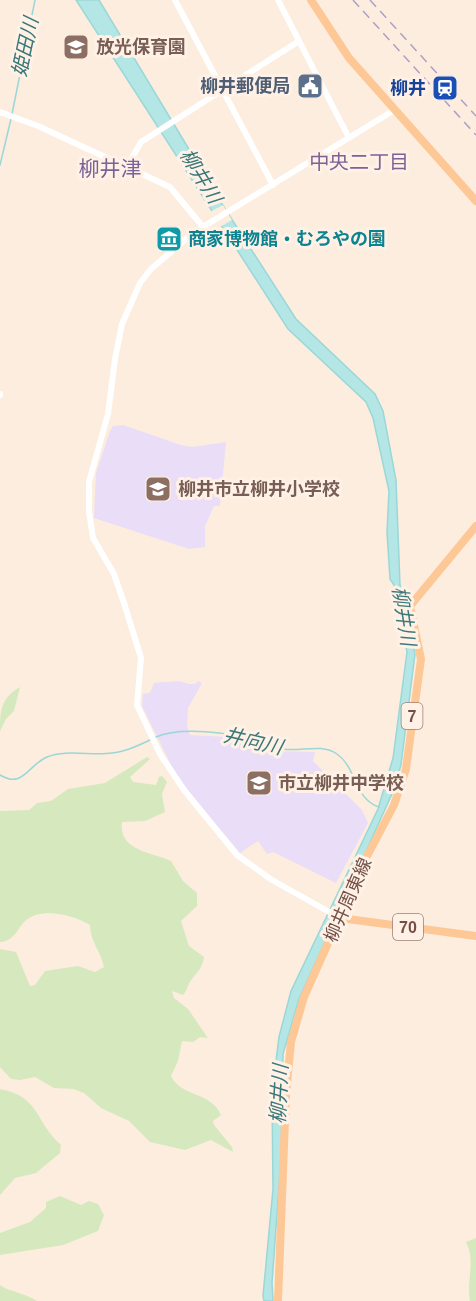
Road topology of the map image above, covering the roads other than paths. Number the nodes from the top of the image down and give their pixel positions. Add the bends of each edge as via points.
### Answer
1 (174, 0) edge
2 (278, 0) edge
3 (311, 0) edge
4 (299, 41) junction
5 (223, 92) junction
6 (396, 110) junction
7 (0, 112) edge
8 (350, 138) junction
9 (127, 167) junction
10 (273, 185) junction
11 (476, 201) edge
12 (203, 227) junction
13 (476, 526) edge
14 (337, 917) junction
15 (476, 936) edge
16 (278, 1301) edge

1 - 5 street
2 - 4 street
3 - 6 main road via 349,58
4 - 5 street
4 - 8 street
5 - 9 street via 141,142
5 - 10 street
6 - 8 street
6 - 11 main road
7 - 9 street
8 - 10 street
9 - 12 street via 173,190
10 - 12 street
12 - 14 street via 151,269 128,308 117,348 108,414 89,482 91,528 117,582 141,658 137,696 140,713 171,772 237,855
13 - 14 main road, 柳井周東線 / 7 via 410,606 421,659 406,769 394,805
14 - 15 main road, 70
14 - 16 main road, 柳井周東線 / 7 via 304,997 288,1057

